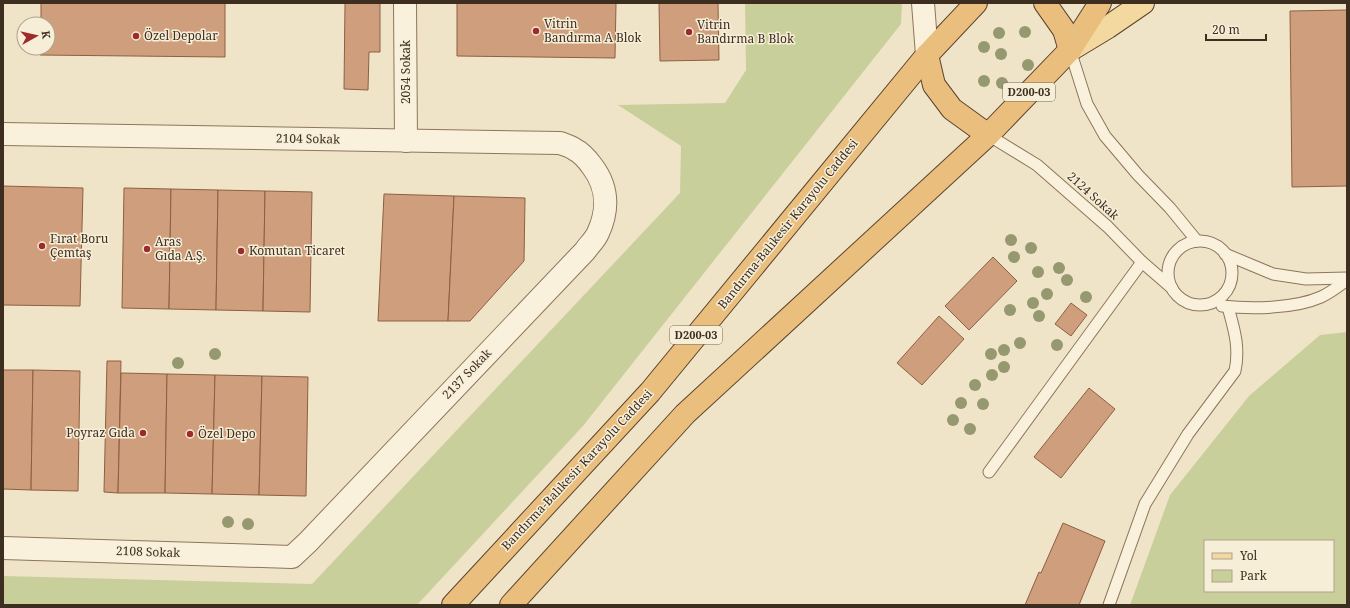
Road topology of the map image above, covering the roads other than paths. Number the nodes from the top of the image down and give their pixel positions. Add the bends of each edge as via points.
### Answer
1 (405, 3) edge
2 (923, 3) edge
3 (976, 3) edge
4 (1045, 3) edge
5 (1100, 3) edge
6 (1140, 5) edge
7 (1070, 50) junction
8 (927, 56) junction
9 (3, 134) edge
10 (988, 134) junction
11 (406, 141) junction
12 (599, 176) joint
13 (1197, 241) junction
14 (1225, 254) junction
15 (1142, 262) junction
16 (1347, 279) edge
17 (1172, 288) junction
18 (1207, 304) junction
19 (1228, 307) junction
20 (989, 472) dead end
21 (3, 548) edge
22 (292, 557) joint
23 (454, 605) edge
24 (511, 605) edge
25 (1109, 605) edge

1 - 11 street, 2054 Sokak
2 - 8 street
3 - 8 highway, Bandırma-Balıkesir Karayolu Caddesi / D200-03
4 - 7 highway via 1064,30
5 - 7 highway, D200-03
6 - 7 main road
7 - 10 highway, D200-03
7 - 13 lane via 1087,104 1105,136
8 - 10 highway via 934,85 952,109
8 - 23 highway, Bandırma-Balıkesir Karayolu Caddesi / D200-03 via 650,392
9 - 11 street, 2104 Sokak
10 - 15 lane, 2124 Sokak via 1037,165 1108,227
10 - 24 highway, D200-03 via 685,414
11 - 12 street, 2104 Sokak via 560,143 586,158
12 - 22 street, 2137 Sokak via 606,197 605,216 598,235
13 - 14 lane, 2124 Sokak via 1218,246
13 - 17 lane via 1178,250 1172,258 1168,278
14 - 16 lane, 2124 Sokak via 1273,274 1306,279
14 - 18 lane via 1232,274 1230,284 1225,294 1217,301
15 - 17 lane, 2124 Sokak
15 - 20 lane
16 - 19 lane, 2124 Sokak via 1321,297 1300,304
17 - 18 lane, 2124 Sokak via 1186,302
18 - 19 lane, 2124 Sokak
19 - 25 lane via 1237,340 1238,360 1235,371 1188,434 1145,504
21 - 22 street, 2108 Sokak

